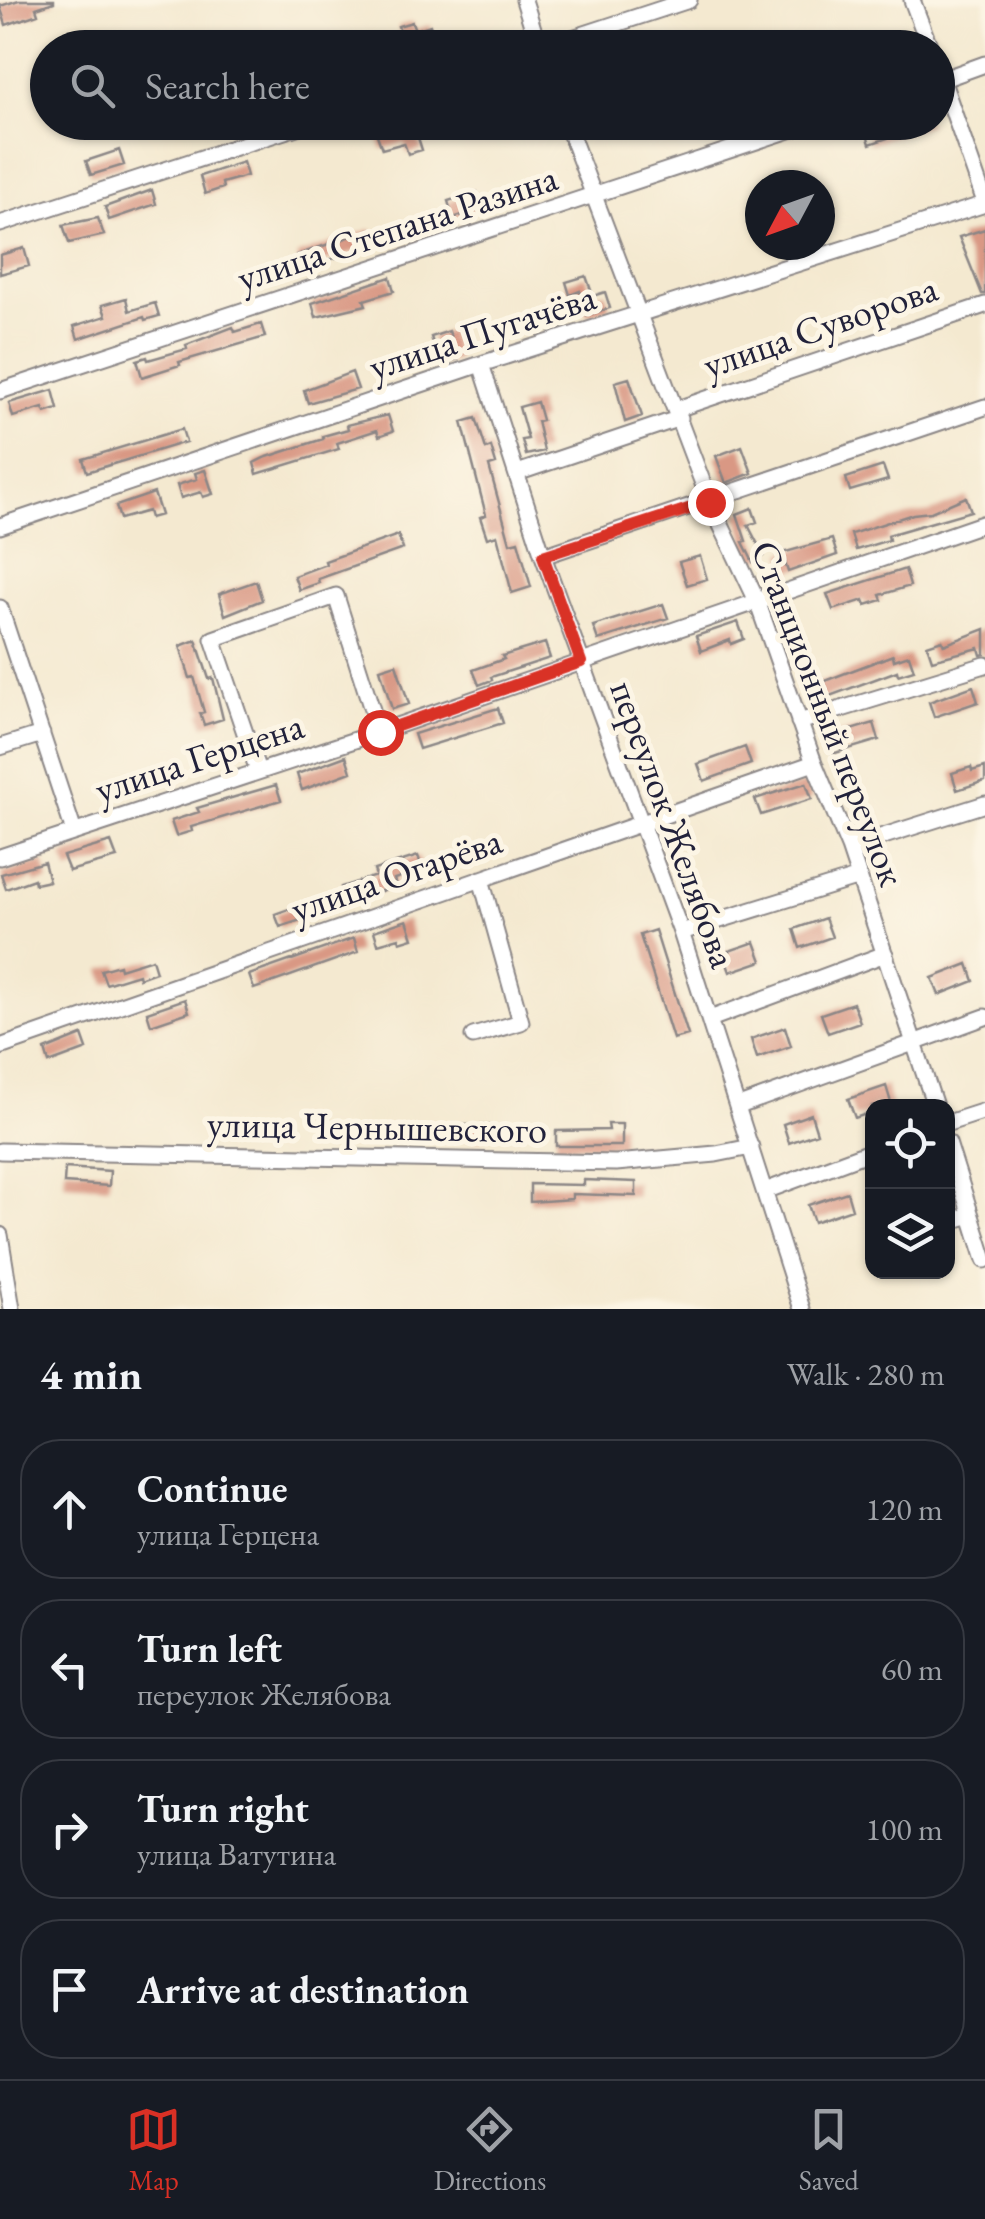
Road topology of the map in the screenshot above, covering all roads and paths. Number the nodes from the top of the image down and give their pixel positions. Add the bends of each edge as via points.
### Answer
1 (524, 0) edge
2 (689, 0) edge
3 (912, 0) edge
4 (534, 30) edge
5 (596, 30) edge
6 (923, 30) edge
7 (985, 64) edge
8 (955, 72) edge
9 (955, 120) edge
10 (257, 140) edge
11 (572, 140) edge
12 (761, 140) edge
13 (593, 197) junction
14 (985, 203) edge
15 (0, 224) edge
16 (985, 305) edge
17 (638, 315) junction
18 (481, 364) junction
19 (0, 391) edge
20 (985, 407) edge
21 (678, 414) junction
22 (517, 473) junction
23 (710, 502) junction
24 (985, 523) edge
25 (0, 526) edge
26 (543, 556) junction
27 (757, 601) junction
28 (0, 608) edge
29 (6, 644) edge
30 (581, 662) junction
31 (985, 665) edge
32 (800, 722) junction
33 (380, 732) junction
34 (42, 734) junction
35 (0, 747) edge
36 (814, 763) junction
37 (258, 771) junction
38 (985, 804) edge
39 (643, 823) junction
40 (74, 832) junction
41 (848, 847) junction
42 (0, 857) edge
43 (859, 877) junction
44 (482, 879) junction
45 (681, 932) junction
46 (885, 954) junction
47 (985, 1017) edge
48 (710, 1019) junction
49 (473, 1036) dead end
50 (914, 1043) junction
51 (0, 1047) edge
52 (934, 1099) edge
53 (739, 1106) junction
54 (985, 1111) edge
55 (955, 1121) edge
56 (751, 1147) junction
57 (0, 1151) edge
58 (865, 1154) edge
59 (955, 1166) edge
60 (765, 1190) junction
61 (985, 1198) edge
62 (968, 1209) junction
63 (955, 1217) edge
64 (0, 1236) edge
65 (985, 1260) edge
66 (12, 1309) edge
67 (802, 1309) edge

1 - 4 street
2 - 5 street
3 - 6 street
7 - 8 street
9 - 14 street
10 - 15 street
11 - 13 street, Станционный переулок
12 - 13 street, улица Степана Разина
13 - 17 street, Станционный переулок
13 - 19 street, улица Степана Разина
14 - 17 street, улица Пугачёва
16 - 21 street, улица Суворова
17 - 18 street, улица Пугачёва
17 - 21 street, Станционный переулок
18 - 22 street, переулок Желябова
18 - 25 street, улица Пугачёва
20 - 23 street
21 - 22 street, улица Суворова
21 - 23 street, Станционный переулок
22 - 26 street, переулок Желябова
23 - 26 street
23 - 27 street, Станционный переулок
24 - 27 street, улица Герцена
26 - 30 street, переулок Желябова
27 - 30 street, улица Герцена
27 - 32 street, Станционный переулок
28 - 29 street
29 - 34 street
30 - 33 street, улица Герцена
30 - 39 street, переулок Желябова
31 - 32 street
32 - 36 street, Станционный переулок
33 - 37 street, улица Герцена
33 - 37 street via 336,596 213,639
34 - 35 street
34 - 40 street
36 - 39 street, улица Огарёва
36 - 41 street, Станционный переулок
37 - 40 street, улица Герцена
38 - 41 street
39 - 44 street, улица Огарёва
39 - 45 street, переулок Желябова
40 - 42 street, улица Герцена
41 - 43 street, Станционный переулок
43 - 45 street
43 - 46 street, Станционный переулок
44 - 49 street via 521,1022
44 - 51 street, улица Огарёва
45 - 48 street, переулок Желябова
46 - 48 street
46 - 50 street, Станционный переулок
47 - 50 street
48 - 53 street, переулок Желябова
50 - 52 street, Станционный переулок
50 - 53 street
53 - 56 street, переулок Желябова
54 - 55 street
56 - 57 street, улица Чернышевского via 616,1163
56 - 60 street, переулок Желябова
58 - 60 street
59 - 62 street
60 - 67 street, переулок Желябова
61 - 62 street
62 - 63 street
62 - 65 street
64 - 66 street

